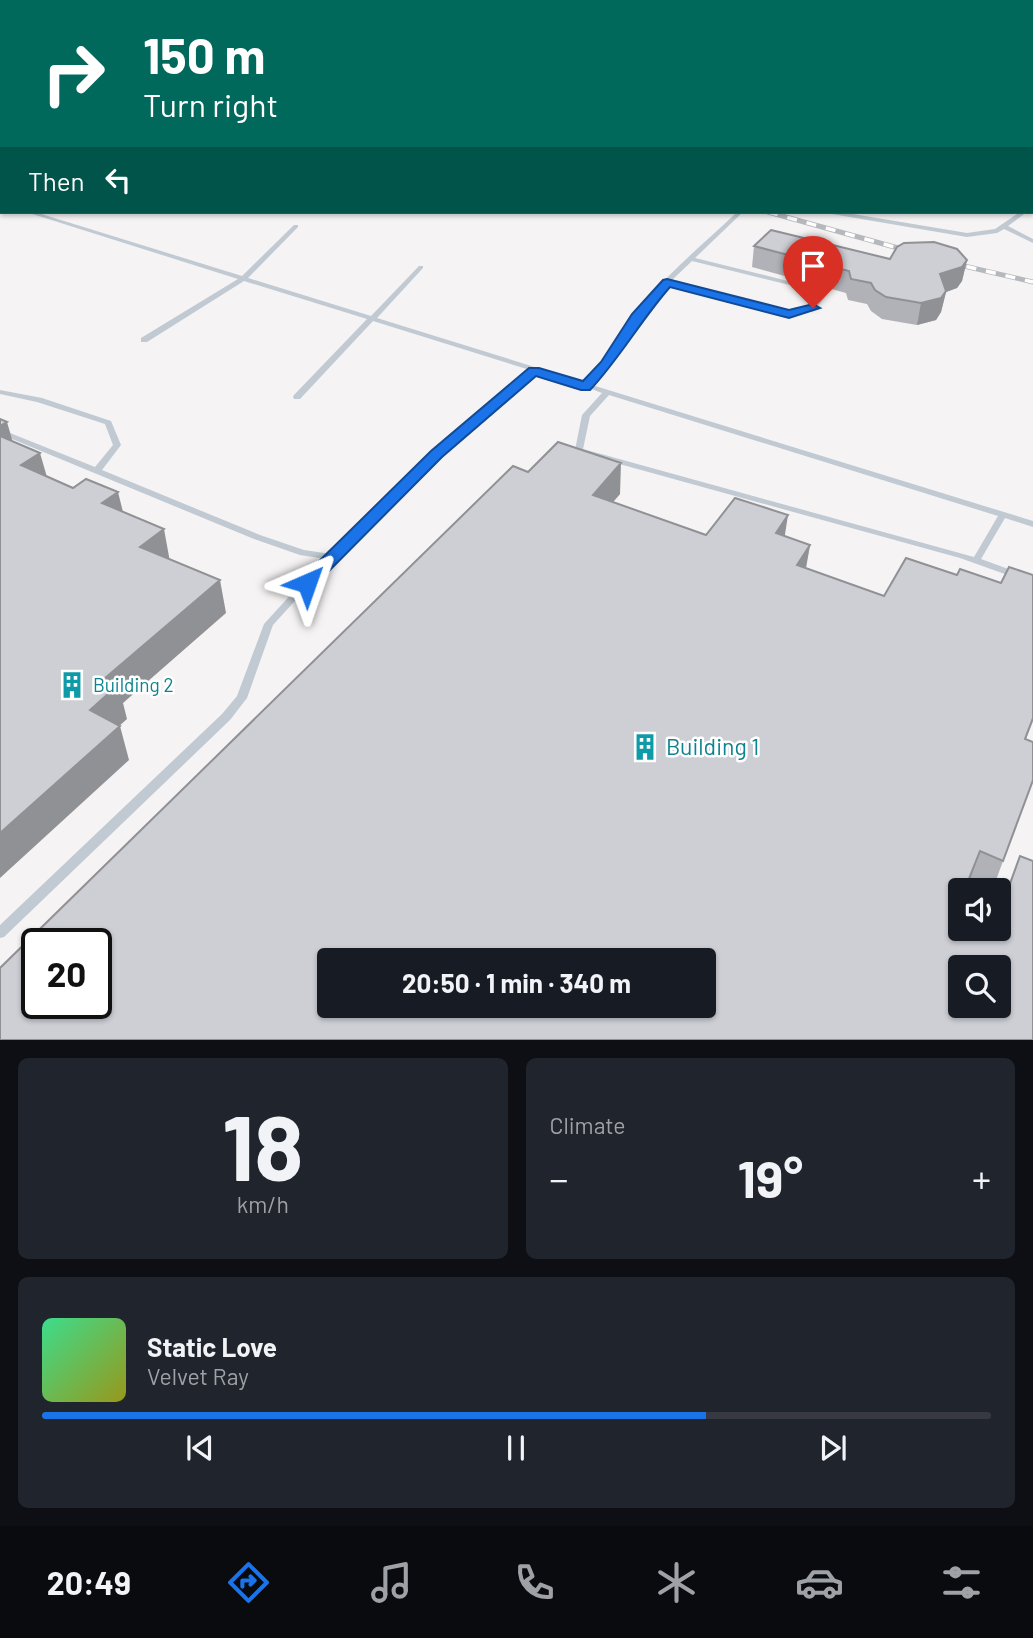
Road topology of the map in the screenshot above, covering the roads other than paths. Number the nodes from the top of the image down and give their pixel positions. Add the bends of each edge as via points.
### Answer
1 (35, 214) edge
2 (738, 214) edge
3 (844, 214) edge
4 (1021, 214) edge
5 (296, 226) dead end
6 (1004, 227) junction
7 (1033, 242) edge
8 (691, 260) junction
9 (421, 267) dead end
10 (243, 279) junction
11 (667, 282) junction
12 (371, 319) junction
13 (145, 340) dead end
14 (534, 370) junction
15 (586, 387) junction
16 (0, 392) edge
17 (607, 393) junction
18 (298, 397) dead end
19 (0, 431) edge
20 (97, 471) junction
21 (1003, 515) junction
22 (1033, 524) edge
23 (331, 557) junction
24 (976, 561) junction
25 (1033, 581) edge
26 (0, 933) edge

1 - 10 lane
2 - 8 lane
3 - 6 lane via 967,235
4 - 6 lane
5 - 10 lane
6 - 7 lane
8 - 11 lane
8 - 11 lane via 826,292 812,310 789,314
9 - 12 lane
10 - 12 lane
10 - 13 lane
11 - 15 lane
12 - 14 lane
12 - 18 lane
14 - 15 lane
14 - 23 lane via 437,454
15 - 17 lane
16 - 20 lane via 108,423 117,445
17 - 21 lane
17 - 24 lane via 586,415 579,450
19 - 20 lane
20 - 23 lane via 258,537 303,553
21 - 22 lane
21 - 24 lane
23 - 26 lane via 269,624 242,698 226,718
24 - 25 lane

